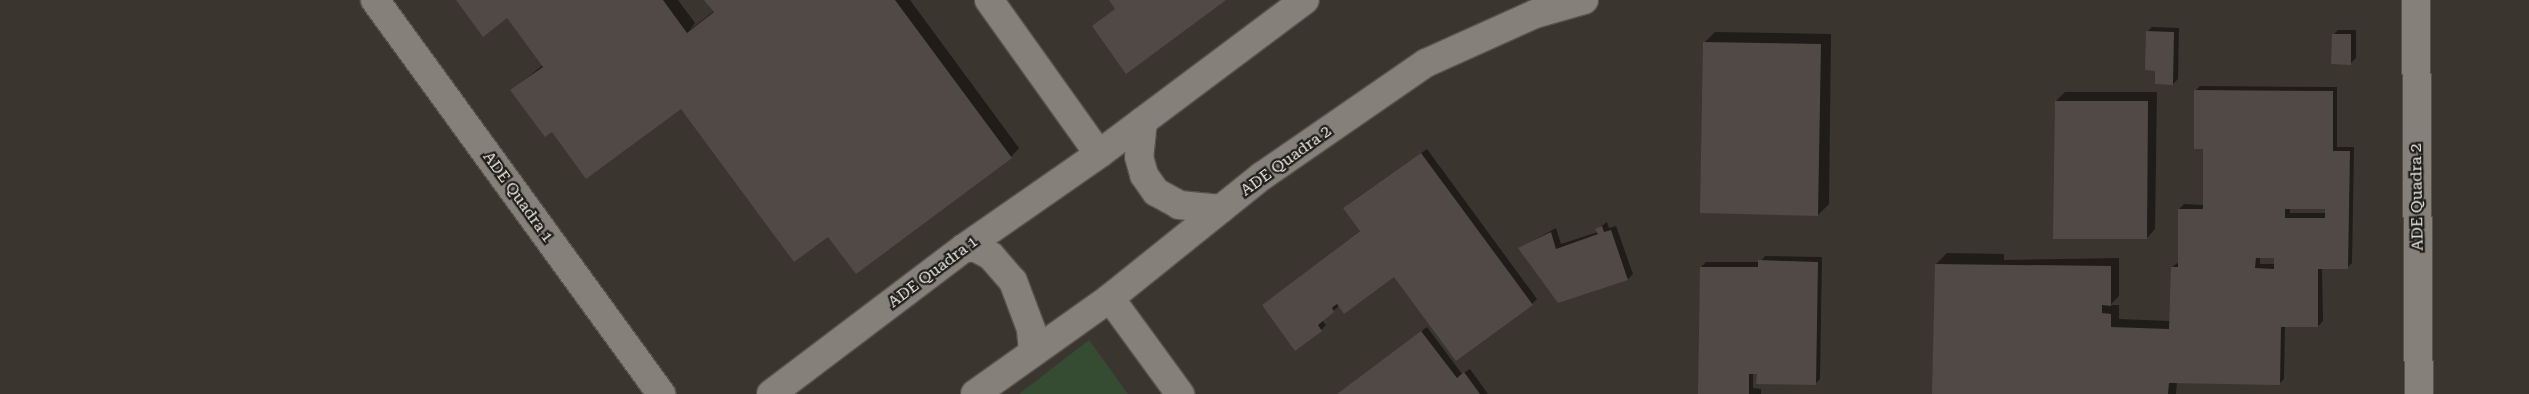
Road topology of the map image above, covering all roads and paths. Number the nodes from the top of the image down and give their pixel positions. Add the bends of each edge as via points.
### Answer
1 (375, 0) edge
2 (989, 0) edge
3 (1304, 0) edge
4 (1584, 0) edge
5 (2416, 0) edge
6 (1143, 121) junction
7 (1099, 154) junction
8 (1221, 209) junction
9 (964, 248) junction
10 (1110, 298) junction
11 (1033, 352) junction
12 (660, 394) edge
13 (771, 394) edge
14 (975, 394) edge
15 (1180, 394) edge
16 (2419, 394) edge

1 - 12 street, ADE Quadra 1
2 - 7 street
3 - 6 street, ADE Quadra 1
4 - 8 street, ADE Quadra 2 via 1535,14 1426,63 1262,176
5 - 16 street, ADE Quadra 2
6 - 7 street, ADE Quadra 1
6 - 8 street via 1139,157 1144,175 1156,192 1180,205
7 - 9 street, ADE Quadra 1
8 - 10 street, ADE Quadra 2
9 - 11 street via 976,248 991,256 1013,281 1031,329
9 - 13 street, ADE Quadra 1
10 - 11 street, ADE Quadra 2
10 - 15 street
11 - 14 street, ADE Quadra 2

